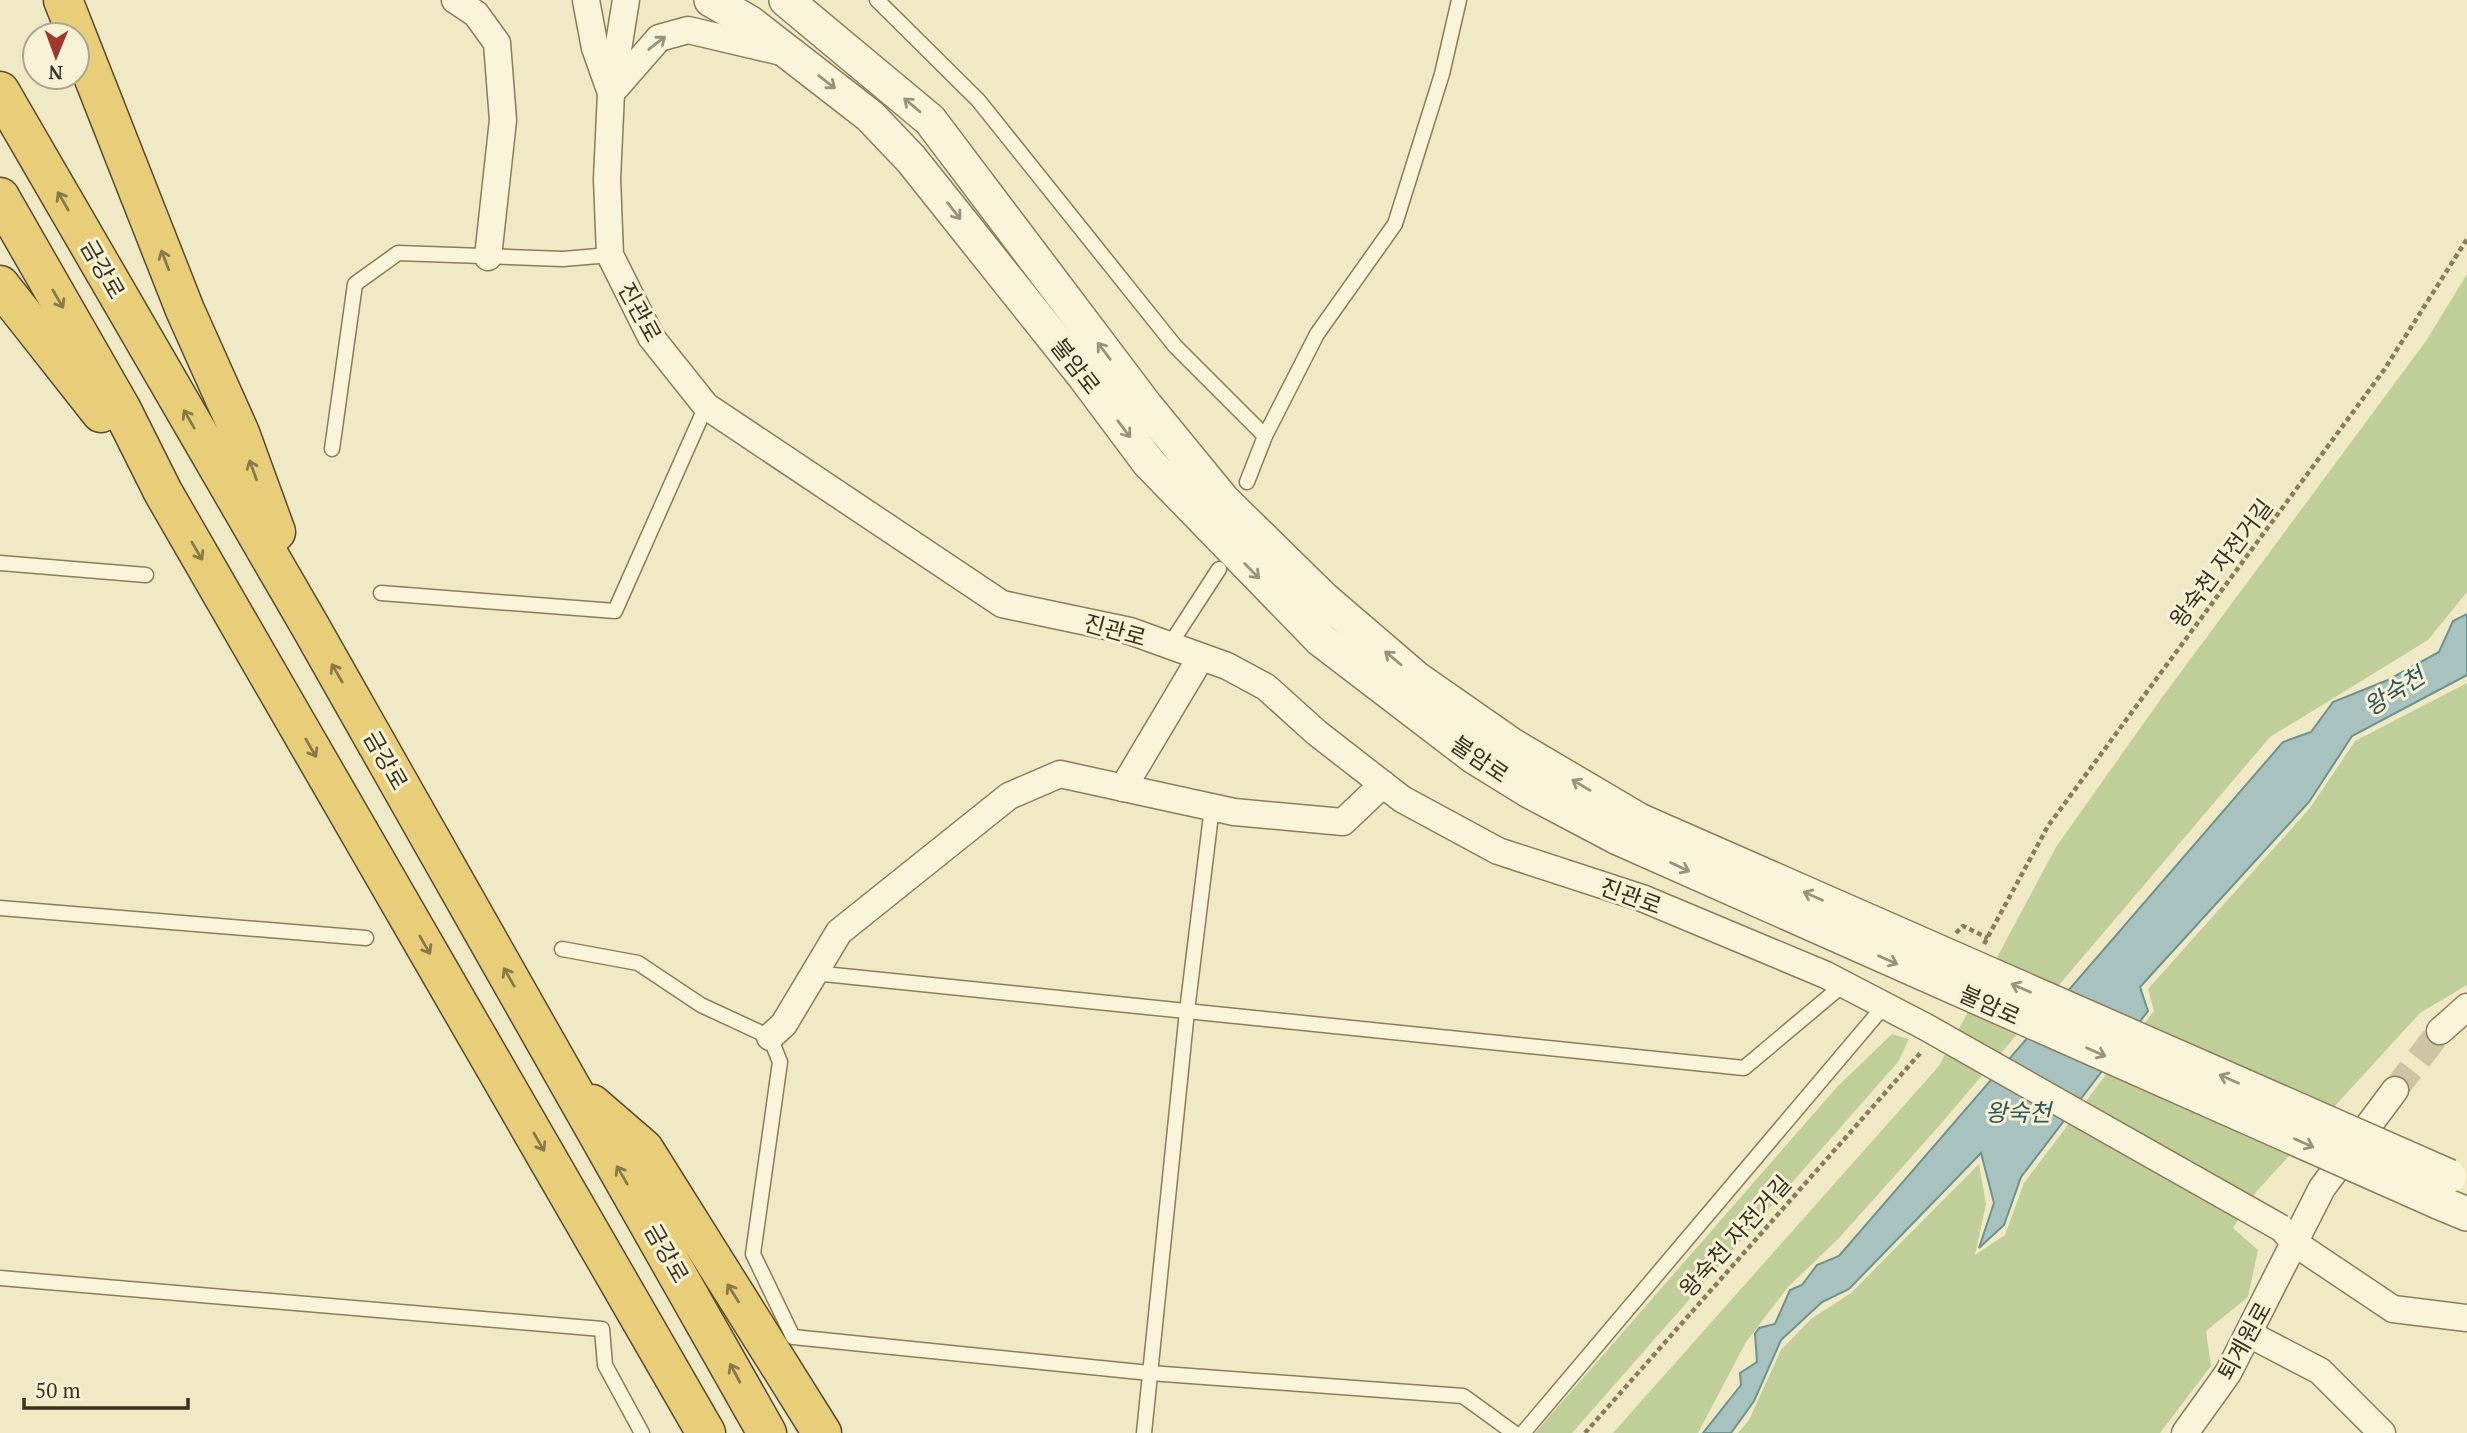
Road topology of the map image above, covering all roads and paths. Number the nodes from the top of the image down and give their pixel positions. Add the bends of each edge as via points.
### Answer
1 (64, 0) edge
2 (455, 0) edge
3 (586, 0) edge
4 (626, 0) edge
5 (711, 0) edge
6 (786, 0) edge
7 (877, 0) edge
8 (1459, 0) edge
9 (794, 56) junction
10 (0, 91) edge
11 (611, 93) junction
12 (0, 197) edge
13 (2467, 239) edge
14 (610, 255) junction
15 (488, 257) junction
16 (0, 285) edge
17 (706, 406) junction
18 (1265, 436) junction
19 (332, 449) dead end
20 (1247, 482) dead end
21 (163, 492) junction
22 (0, 563) edge
23 (1219, 569) dead end
24 (146, 575) dead end
25 (381, 593) dead end
26 (310, 626) junction
27 (1169, 646) junction
28 (1201, 657) junction
29 (1383, 784) junction
30 (1123, 788) junction
31 (1212, 807) junction
32 (1629, 829) junction
33 (0, 908) edge
34 (2005, 908) dead end
35 (1962, 926) dead end
36 (366, 938) dead end
37 (1988, 938) dead end
38 (562, 949) dead end
39 (814, 973) junction
40 (1844, 984) junction
41 (1884, 1006) junction
42 (2467, 1007) edge
43 (1187, 1011) junction
44 (2440, 1031) tunnel mouth
45 (770, 1037) junction
46 (1913, 1063) dead end
47 (569, 1083) junction
48 (2395, 1090) tunnel mouth
49 (2455, 1194) edge
50 (2288, 1236) junction
51 (0, 1278) edge
52 (2467, 1318) edge
53 (2249, 1334) junction
54 (1150, 1373) junction
55 (642, 1433) edge
56 (706, 1433) edge
57 (767, 1433) edge
58 (822, 1433) edge
59 (1144, 1433) edge
60 (1514, 1433) edge
61 (1523, 1433) edge
62 (1585, 1433) edge
63 (2185, 1433) edge
64 (2382, 1433) edge

26 -> 1 highway via 240,433 185,310
2 - 15 street via 476,14 498,43 503,120
3 - 11 street via 594,48
4 - 11 street, 진관로
5 - 9 street, 불암로
32 -> 6 street, 불암로 via 1416,678 1324,599 1223,500 1146,406 930,120
7 - 18 lane via 978,100 1175,346
8 - 18 lane via 1442,74 1395,224 1317,334
11 -> 9 street via 659,38 688,30
9 -> 32 street, 불암로 via 870,116 911,159 1149,463 1321,640 1474,757 1529,791
26 -> 10 highway, 금강로
11 - 14 street, 진관로
12 -> 21 highway
13 - 34 path, 왕숙천 자전거길 via 2384,370 2048,826
14 - 15 lane
14 - 17 street, 진관로 via 651,337
15 - 19 lane via 398,253 355,284
16 - 21 highway
17 - 25 lane via 615,611
17 - 27 street, 진관로 via 1002,604 1130,631
18 - 20 lane
21 -> 56 highway
22 - 24 lane
23 - 27 lane
47 -> 26 highway, 금강로
27 - 28 street, 진관로
28 - 29 street, 진관로 via 1266,687
28 - 30 street
29 - 31 street via 1343,821
29 - 40 street, 진관로 via 1498,851 1642,898
30 - 31 street
30 - 39 street via 1060,775 1009,796 839,932
31 - 43 lane
32 - 49 street, 불암로, bridge
33 - 36 lane
35 - 37 path
38 - 45 lane via 638,963 701,1005
39 - 43 lane
39 - 45 street via 784,1024
40 - 41 street, 진관로
40 - 43 lane via 1745,1068
41 - 50 street, 진관로, bridge
41 - 61 lane
42 - 44 street
43 - 54 lane
45 - 54 lane via 780,1062 753,1254 793,1337
46 - 62 path, 왕숙천 자전거길
57 -> 47 highway, 금강로
58 -> 47 highway via 644,1149
48 - 50 street, 퇴계원로
50 - 52 street, 진관로 via 2393,1309
50 - 53 street, 퇴계원로
51 - 55 lane via 602,1329 605,1365
53 - 63 street, 퇴계원로 via 2228,1373
53 - 64 street via 2320,1371
54 - 59 lane
54 - 60 lane via 1463,1396

